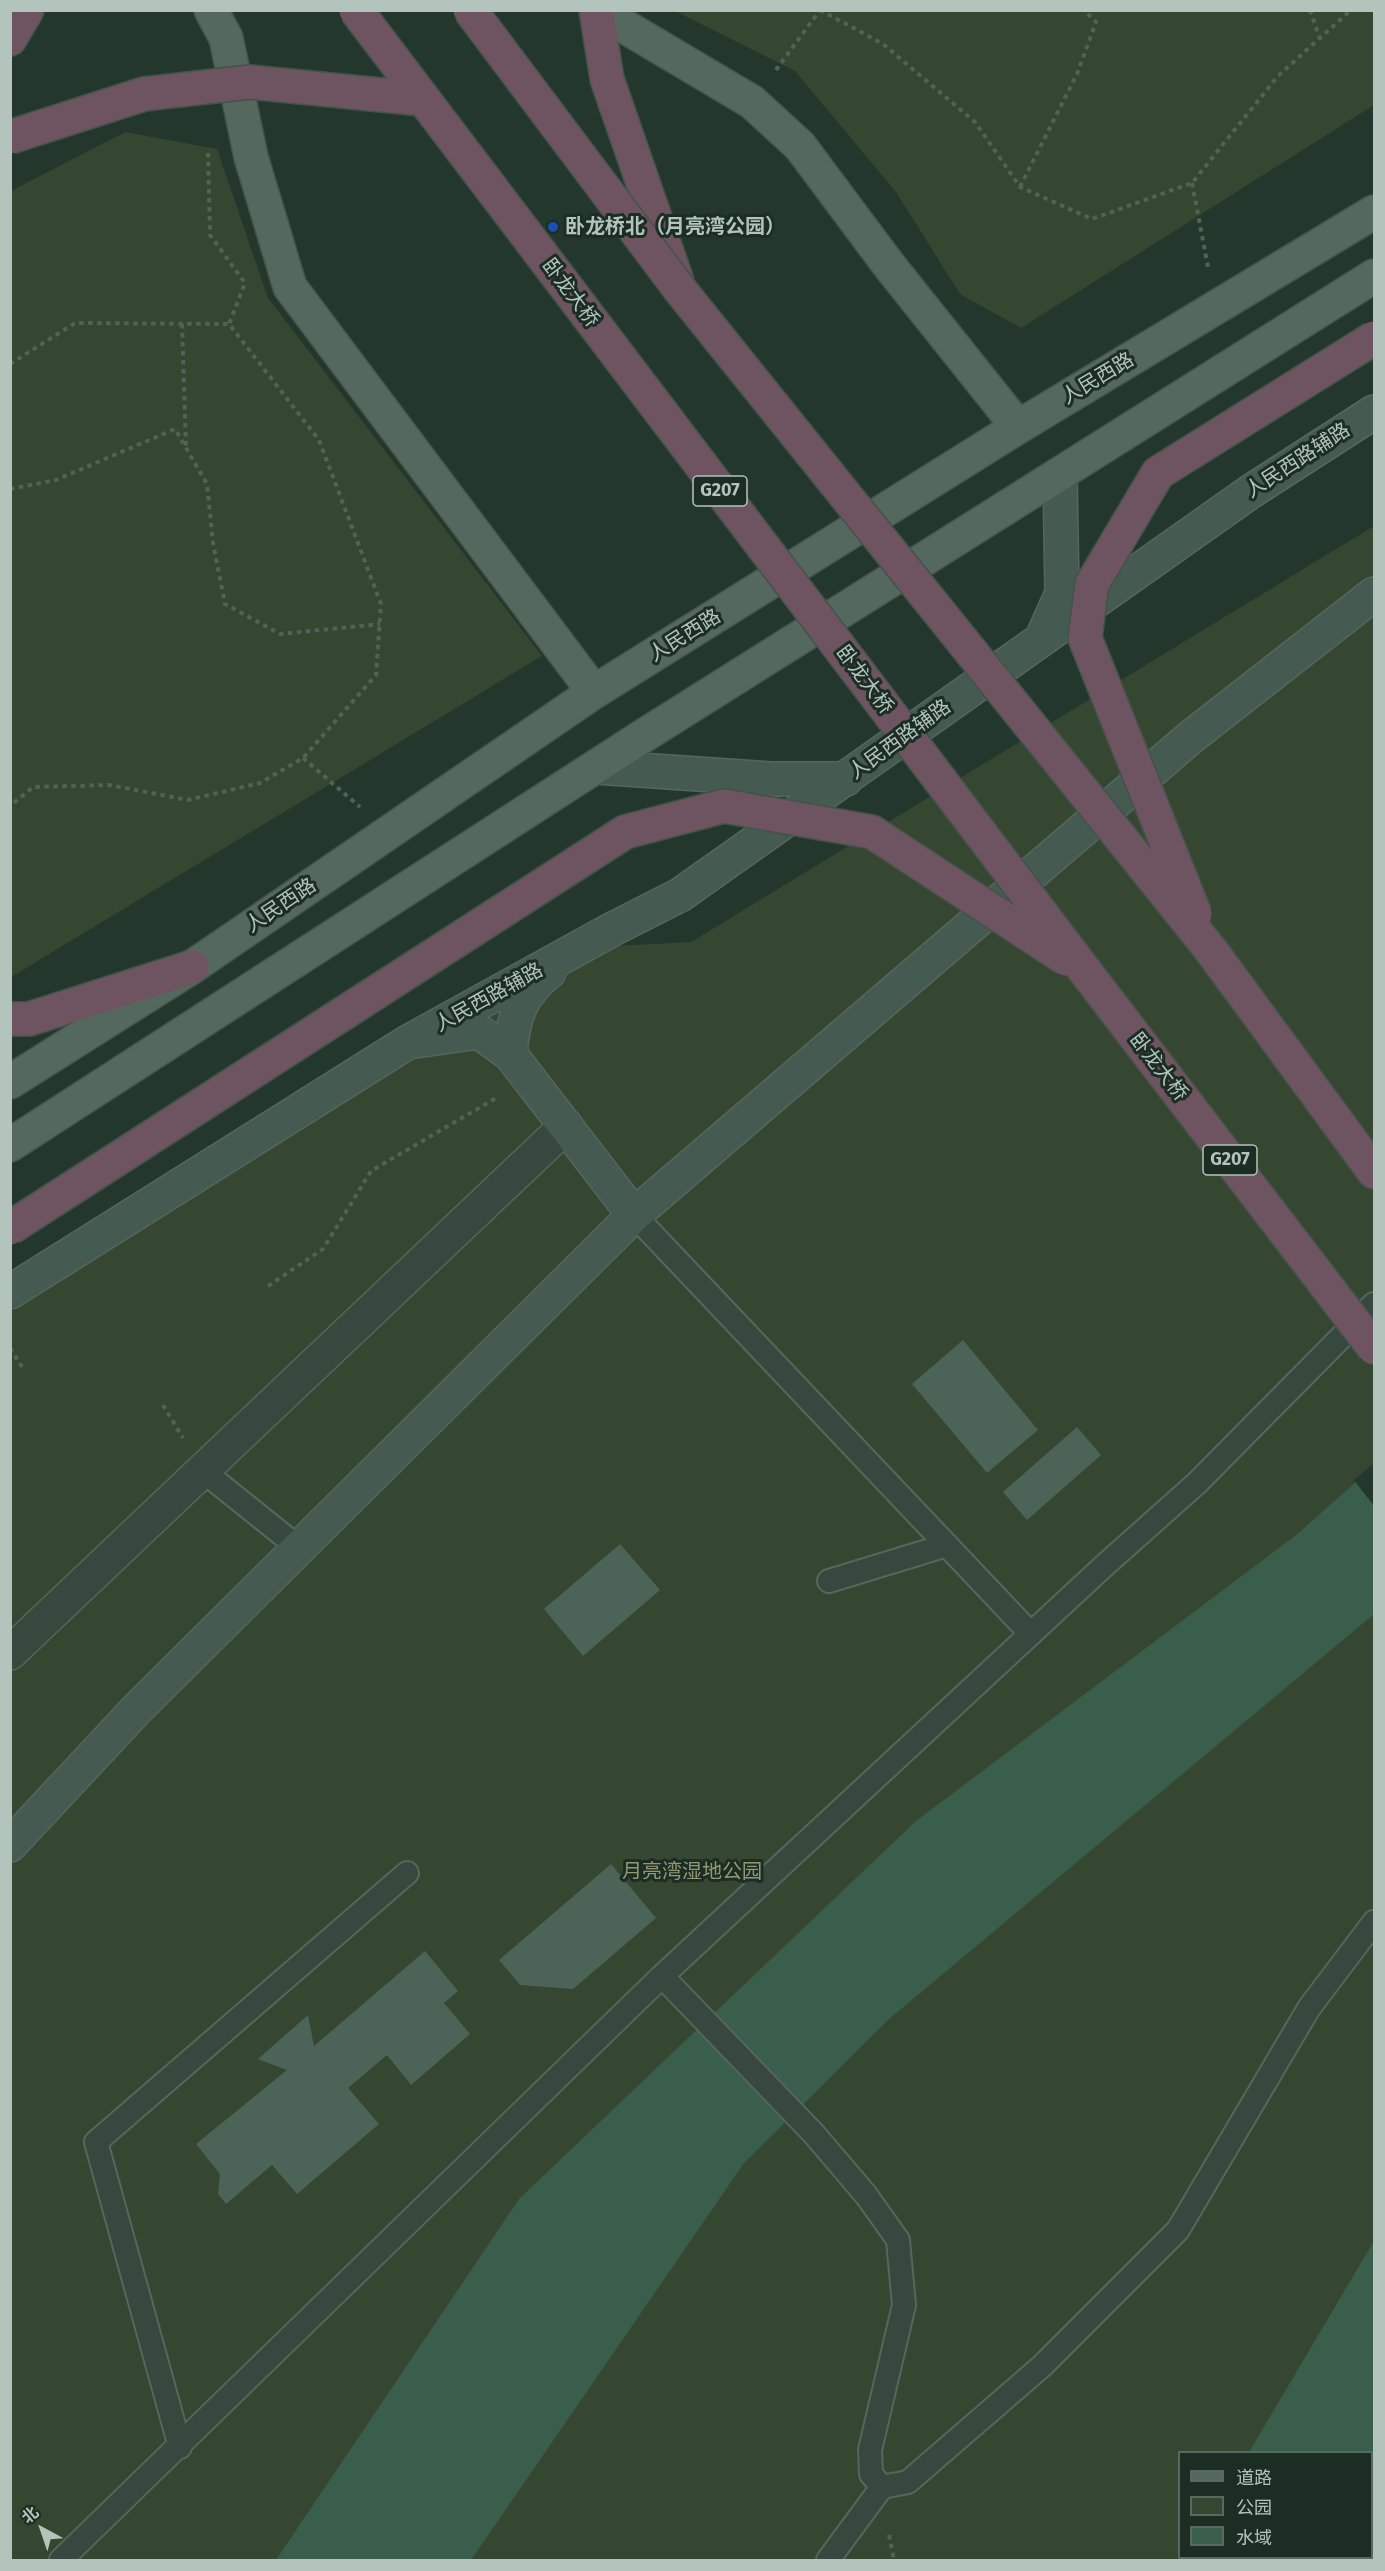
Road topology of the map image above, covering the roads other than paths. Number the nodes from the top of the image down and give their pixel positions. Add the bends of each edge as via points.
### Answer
1 (27, 10) edge
2 (211, 10) edge
3 (356, 10) edge
4 (470, 10) edge
5 (597, 10) edge
6 (10, 39) edge
7 (422, 99) junction
8 (10, 137) edge
9 (1374, 212) edge
10 (1374, 276) edge
11 (681, 291) junction
12 (1374, 338) edge
13 (1374, 412) edge
14 (1018, 427) junction
15 (1060, 475) junction
16 (1374, 594) edge
17 (1041, 639) junction
18 (594, 692) junction
19 (596, 767) junction
20 (846, 779) junction
21 (579, 948) junction
22 (1210, 949) junction
23 (192, 967) junction
24 (1085, 971) junction
25 (10, 1019) edge
26 (408, 1042) junction
27 (520, 1066) junction
28 (10, 1082) edge
29 (566, 1126) junction
30 (10, 1145) edge
31 (1374, 1172) edge
32 (634, 1215) junction
33 (10, 1228) edge
34 (10, 1292) edge
35 (1374, 1304) edge
36 (1374, 1348) edge
37 (202, 1471) junction
38 (947, 1545) junction
39 (299, 1548) junction
40 (829, 1581) dead end
41 (1031, 1634) junction
42 (10, 1653) edge
43 (10, 1845) edge
44 (407, 1873) dead end
45 (1374, 1922) edge
46 (662, 1976) junction
47 (180, 2447) junction
48 (882, 2487) junction
49 (61, 2560) edge
50 (828, 2560) edge

1 - 6 highway
2 - 18 main road via 226,38 251,158 291,287
3 - 7 highway, 卧龙大桥 / G207, bridge
4 - 11 highway, bridge
5 - 11 highway, bridge via 606,79
5 - 14 main road via 752,102 800,146
7 - 8 highway, bridge via 250,82 144,94
7 - 24 highway, 卧龙大桥 / G207, bridge
9 - 14 main road, 人民西路
10 - 15 main road
11 - 22 highway, bridge
12 - 22 highway, bridge via 1158,473 1092,584 1085,638
13 - 17 street, 人民西路辅路 via 1250,492
14 - 18 main road, 人民西路
15 - 17 street via 1062,593
15 - 19 main road
16 - 32 street via 1191,737
17 - 20 street, 人民西路辅路
18 - 23 main road, 人民西路
19 - 20 street via 771,779
19 - 30 main road
20 - 21 street, 人民西路辅路 via 680,895
21 - 26 street, 人民西路辅路
21 - 27 street via 531,986 513,1022
22 - 31 highway
23 - 25 highway via 29,1019
23 - 28 main road, 人民西路
24 - 33 highway, bridge via 872,832 724,806 625,832
24 - 36 highway, 卧龙大桥 / G207, bridge
26 - 27 street, 人民西路辅路 via 479,1032
26 - 34 street, 人民西路辅路
27 - 29 street, 人民西路辅路
29 - 32 street, 人民西路辅路
29 - 37 street
32 - 38 lane
32 - 39 street
35 - 41 lane via 1197,1483
37 - 39 lane
37 - 42 street
38 - 40 lane
38 - 41 lane
39 - 43 street via 136,1710
41 - 46 lane
44 - 47 lane via 96,2142
45 - 48 lane via 1309,2008 1178,2230 1042,2366 917,2475 908,2482
46 - 47 lane
46 - 48 lane via 814,2134 898,2240 904,2305 870,2450 871,2474
47 - 49 lane
48 - 50 lane

